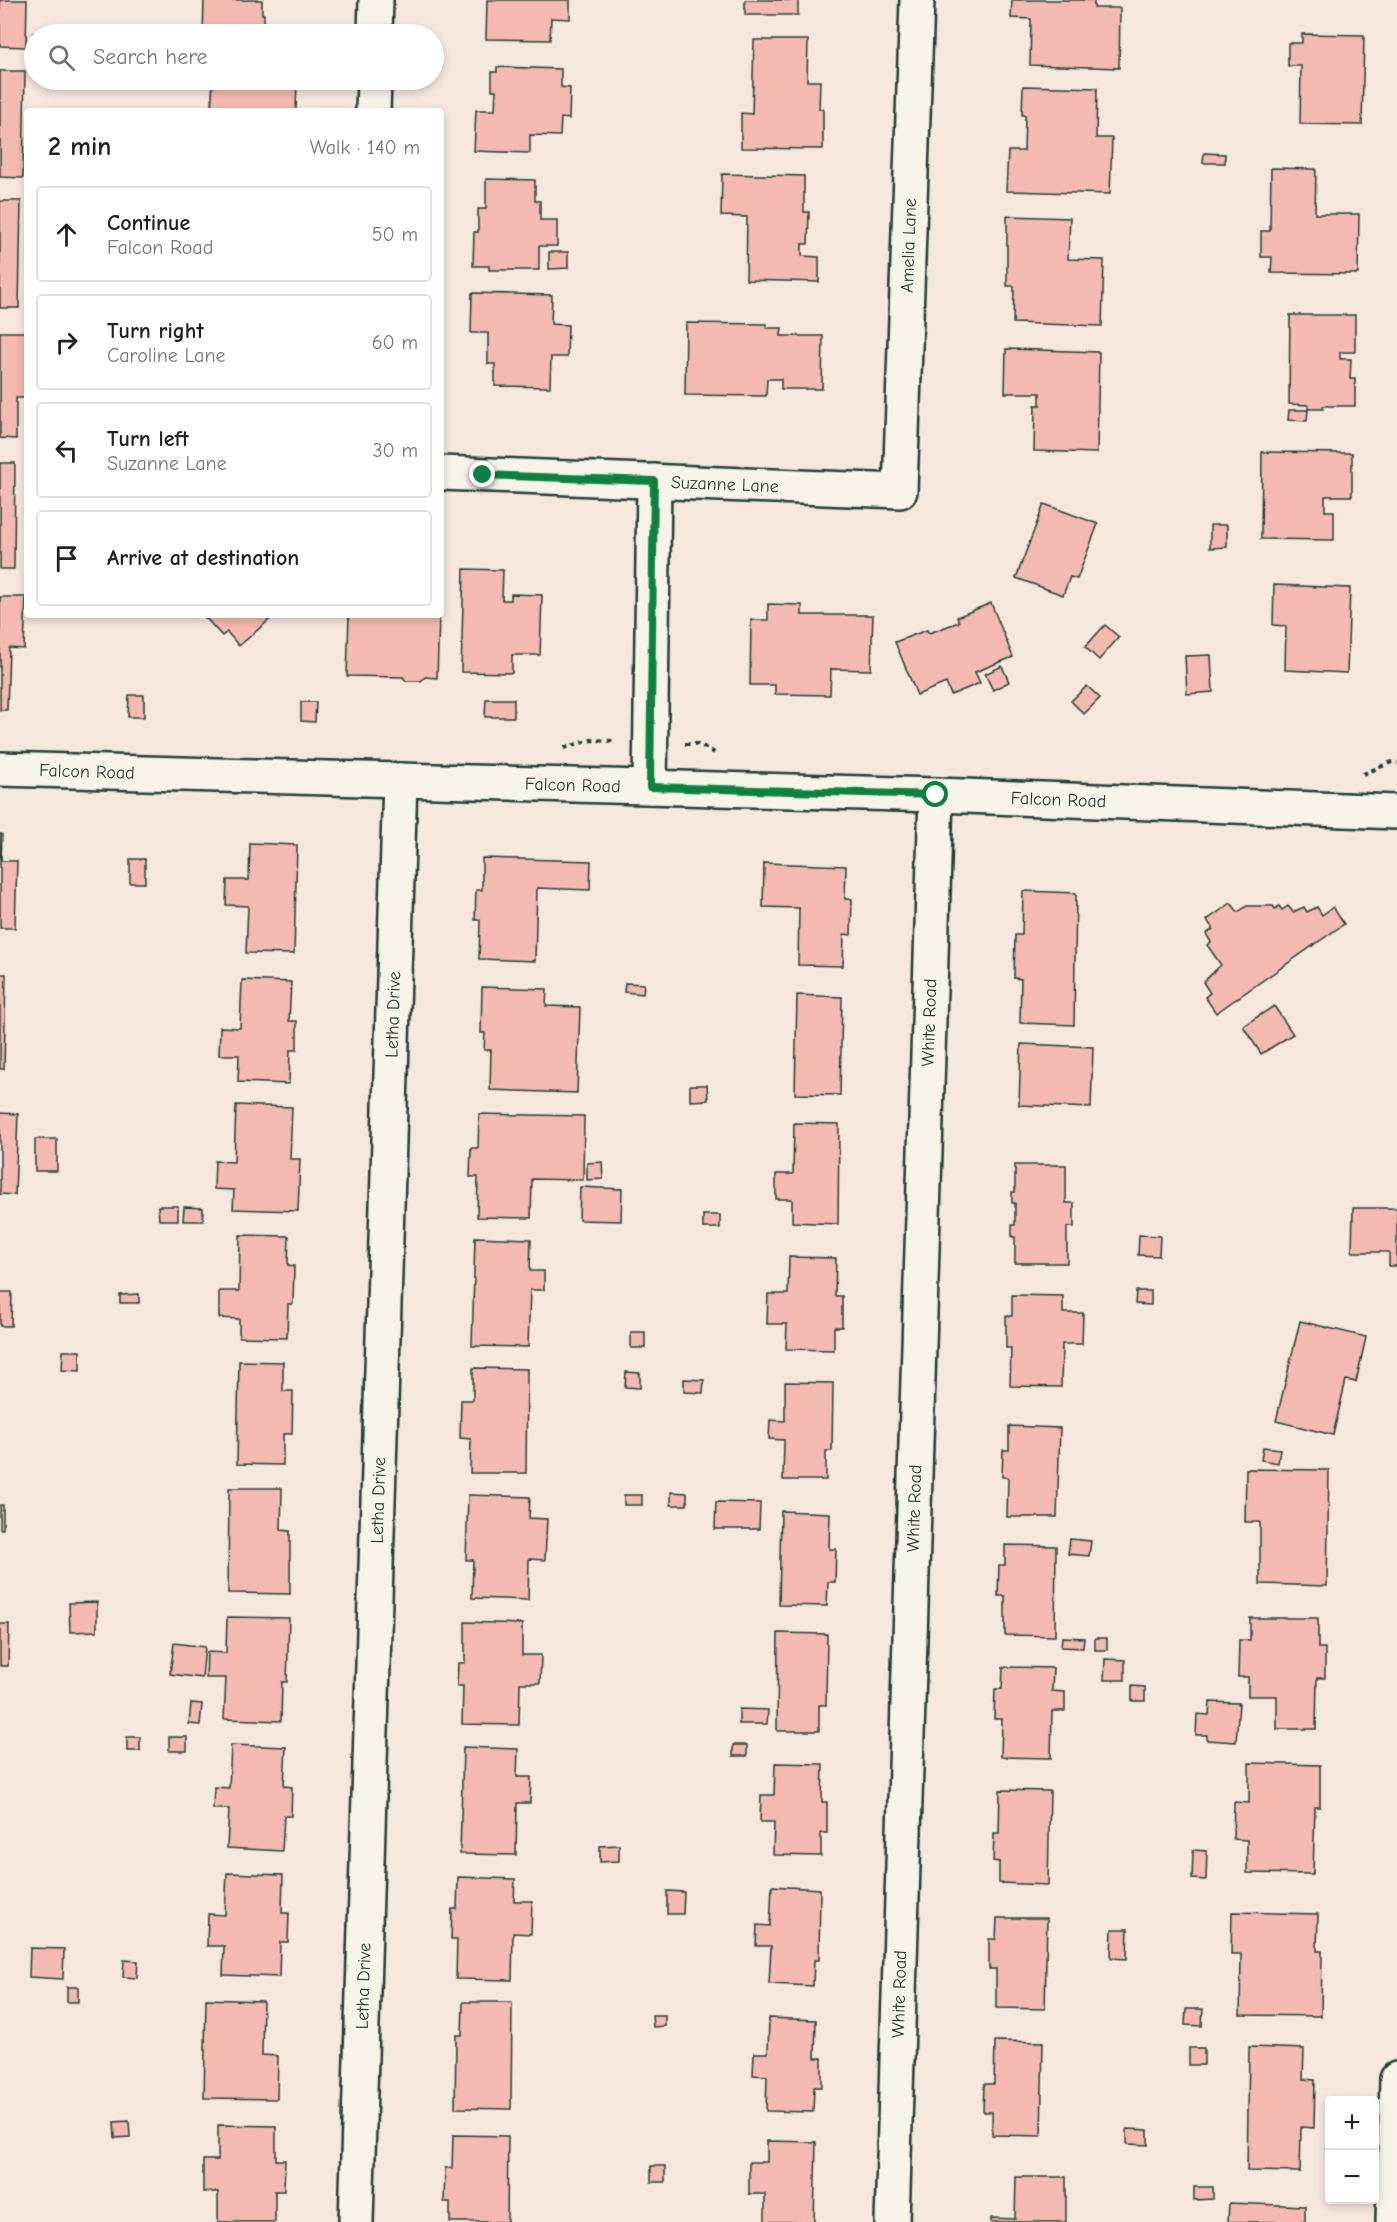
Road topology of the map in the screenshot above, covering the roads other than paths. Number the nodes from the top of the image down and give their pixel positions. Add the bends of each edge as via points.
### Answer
1 (376, 0) edge
2 (917, 0) edge
3 (375, 24) edge
4 (374, 90) edge
5 (373, 108) edge
6 (444, 473) edge
7 (654, 481) junction
8 (900, 491) joint
9 (0, 770) edge
10 (400, 780) junction
11 (650, 787) junction
12 (936, 795) junction
13 (1397, 812) edge
14 (1397, 2079) edge
15 (356, 2222) edge
16 (892, 2222) edge
17 (1393, 2222) edge

1 - 3 street
2 - 8 street, Amelia Lane
4 - 5 street
6 - 7 street, Suzanne Lane
7 - 8 street, Suzanne Lane
7 - 11 street
9 - 10 street, Falcon Road
10 - 11 street, Falcon Road
10 - 15 street, Letha Drive
11 - 12 street, Falcon Road
12 - 13 street, Falcon Road
12 - 16 street, White Road
14 - 17 street

